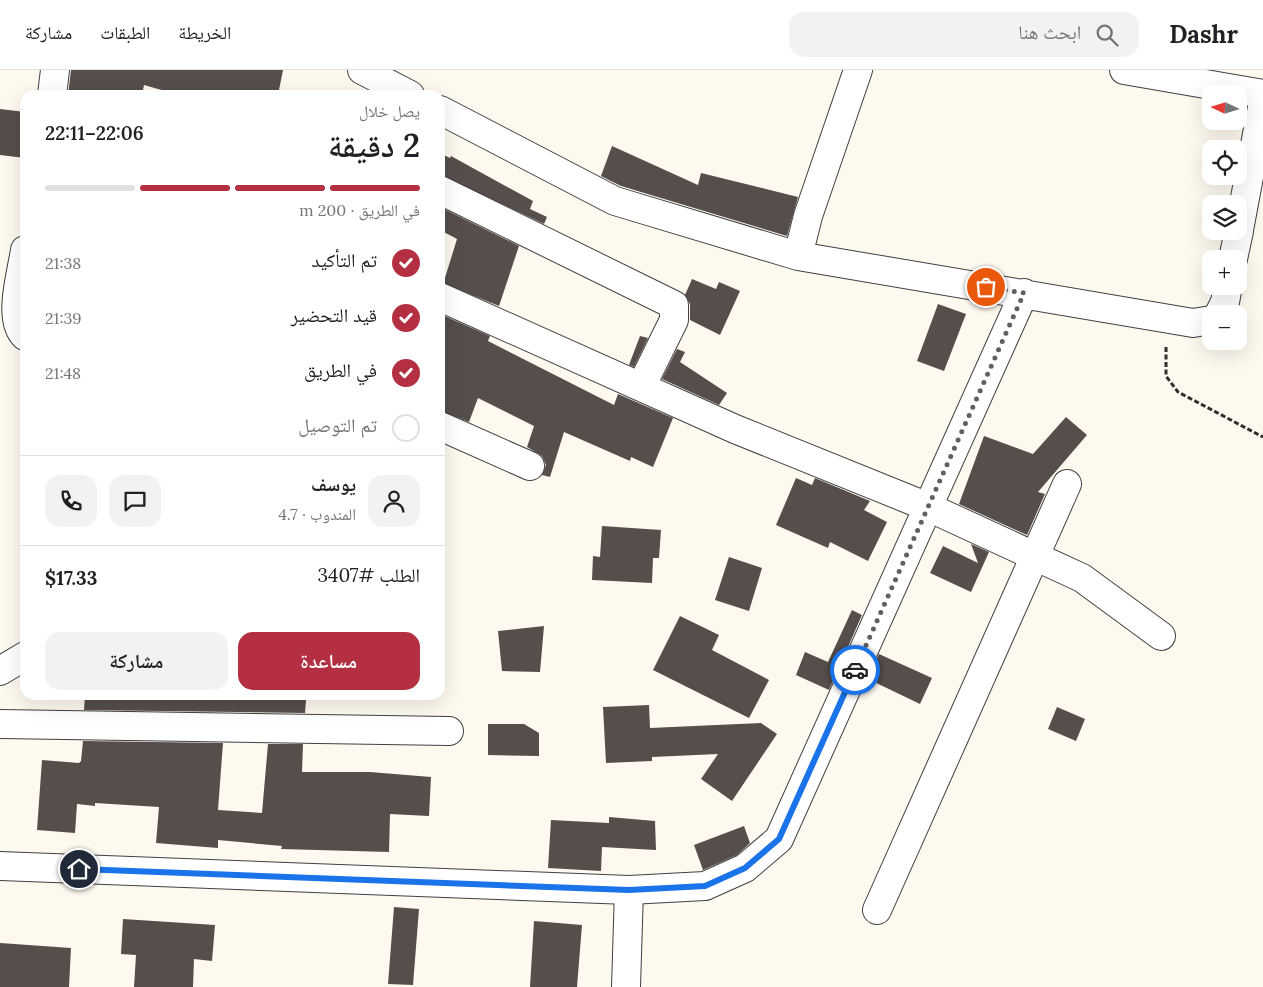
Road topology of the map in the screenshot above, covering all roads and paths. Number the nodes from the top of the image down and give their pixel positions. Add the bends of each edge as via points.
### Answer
1 (55, 70) edge
2 (362, 70) edge
3 (858, 70) edge
4 (1124, 70) edge
5 (53, 90) edge
6 (400, 90) edge
7 (1263, 94) edge
8 (1263, 102) edge
9 (445, 113) edge
10 (445, 192) edge
11 (1246, 195) edge
12 (798, 256) junction
13 (20, 281) edge
14 (1024, 293) junction
15 (445, 299) edge
16 (1171, 320) junction
17 (1202, 322) edge
18 (20, 327) edge
19 (641, 387) junction
20 (445, 428) edge
21 (1263, 438) edge
22 (530, 466) dead end
23 (1067, 484) dead end
24 (928, 508) junction
25 (1034, 556) junction
26 (1161, 636) dead end
27 (20, 659) edge
28 (0, 671) edge
29 (0, 724) edge
30 (449, 731) dead end
31 (0, 866) edge
32 (629, 890) junction
33 (877, 910) dead end
34 (626, 987) edge

1 - 5 street
2 - 6 street
3 - 12 street via 808,216
4 - 7 street
8 - 11 street
9 - 12 street via 615,201
10 - 19 street via 674,305 674,320
12 - 14 street
13 - 18 street via 16,306
14 - 16 street
14 - 24 street
15 - 19 street
16 - 17 street
16 - 21 path via 1166,376 1178,392
19 - 24 street
20 - 22 street
23 - 25 street
24 - 25 street
24 - 32 street via 779,839 745,868 705,886
25 - 26 street via 1082,578
25 - 33 street
27 - 28 street
29 - 30 street
31 - 32 street
32 - 34 street

